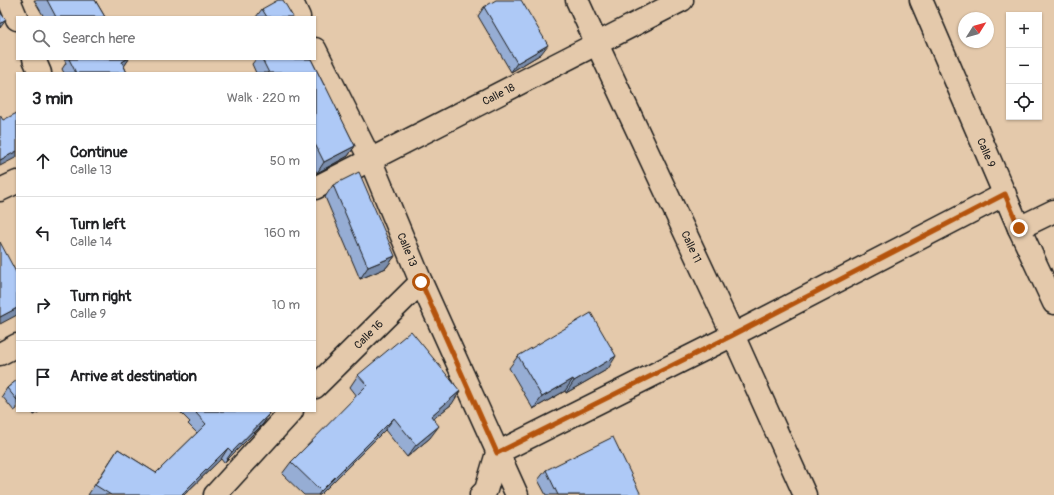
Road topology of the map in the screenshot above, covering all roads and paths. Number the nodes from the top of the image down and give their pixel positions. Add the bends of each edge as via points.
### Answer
1 (9, 0) edge
2 (291, 0) edge
3 (577, 0) edge
4 (682, 0) edge
5 (921, 0) edge
6 (299, 16) edge
7 (16, 17) edge
8 (596, 44) junction
9 (316, 51) edge
10 (34, 60) edge
11 (40, 72) edge
12 (370, 159) junction
13 (16, 182) edge
14 (316, 187) edge
15 (0, 190) edge
16 (1005, 194) junction
17 (1054, 211) edge
18 (1019, 228) junction
19 (421, 282) junction
20 (1054, 303) edge
21 (733, 335) junction
22 (16, 346) edge
23 (0, 354) edge
24 (316, 386) edge
25 (291, 412) edge
26 (497, 453) junction
27 (215, 495) edge
28 (481, 495) edge
29 (517, 495) edge
30 (805, 495) edge

1 - 7 street
2 - 6 street
3 - 8 street, Calle 11
4 - 8 street, Calle 18
5 - 16 street, Calle 9
8 - 12 street, Calle 18
8 - 21 street, Calle 11
9 - 12 street, Calle 13
10 - 11 street
12 - 14 street, Calle 18
12 - 19 street, Calle 13
13 - 15 street
16 - 18 street, Calle 9
16 - 21 street
17 - 18 street
18 - 20 street, Calle 9
19 - 24 street, Calle 16
19 - 26 street, Calle 13
21 - 26 street
21 - 30 street, Calle 11
22 - 23 street
25 - 27 street
26 - 28 street via 486,490
26 - 29 street, Calle 13

